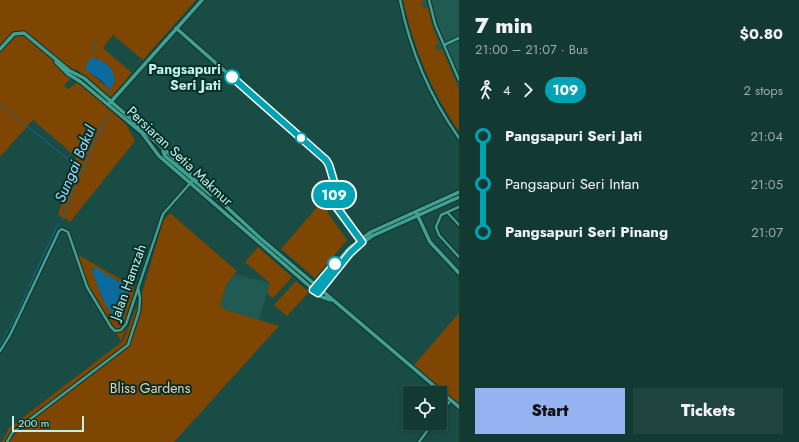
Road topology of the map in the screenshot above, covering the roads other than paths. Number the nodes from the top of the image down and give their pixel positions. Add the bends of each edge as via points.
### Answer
1 (202, 0) edge
2 (400, 0) edge
3 (430, 0) edge
4 (176, 28) junction
5 (459, 38) edge
6 (444, 45) junction
7 (0, 49) edge
8 (459, 80) edge
9 (109, 104) junction
10 (459, 138) edge
11 (162, 149) junction
12 (192, 182) junction
13 (459, 192) edge
14 (214, 196) junction
15 (459, 197) edge
16 (459, 207) edge
17 (447, 212) junction
18 (417, 213) junction
19 (459, 225) edge
20 (355, 234) junction
21 (364, 236) junction
22 (361, 241) junction
23 (351, 246) junction
24 (459, 257) edge
25 (459, 273) edge
26 (138, 287) junction
27 (315, 288) junction
28 (319, 291) junction
29 (0, 351) edge
30 (451, 400) junction
31 (447, 405) edge
32 (459, 407) edge
33 (428, 430) edge
34 (7, 442) edge
35 (419, 442) edge

1 - 4 street
2 - 10 street via 410,42 439,108
3 - 6 street via 435,24
4 - 9 street
4 - 20 street via 326,160 335,185 335,205
5 - 6 street
6 - 8 street
7 - 9 street, Persiaran Setia Makmur via 14,34 24,33 70,71 84,78
9 - 11 street, Persiaran Setia Makmur via 130,118
9 - 12 street, Persiaran Setia Makmur via 142,133 159,156
11 - 12 street via 165,156
11 - 14 street, Persiaran Setia Makmur
12 - 14 street
12 - 26 street, Jalan Hamzah via 163,214
12 - 27 street, Persiaran Setia Makmur
13 - 18 street
14 - 27 street, Persiaran Setia Makmur
15 - 18 street
16 - 17 street
17 - 19 street
17 - 24 street via 440,217 436,230
18 - 21 street
18 - 22 street
18 - 25 street via 430,242
20 - 21 street
20 - 22 street
20 - 23 street
21 - 22 street
22 - 23 street
22 - 28 street
23 - 27 street
26 - 29 street, Jalan Hamzah via 126,324 121,330 115,331 87,287 68,232 62,229 58,231 10,335
26 - 34 street via 139,311 128,345 12,433
27 - 28 street, Persiaran Setia Makmur
28 - 30 street, Persiaran Setia Makmur via 322,297 335,301
30 - 31 street
30 - 32 street, Persiaran Setia Makmur
33 - 35 street

